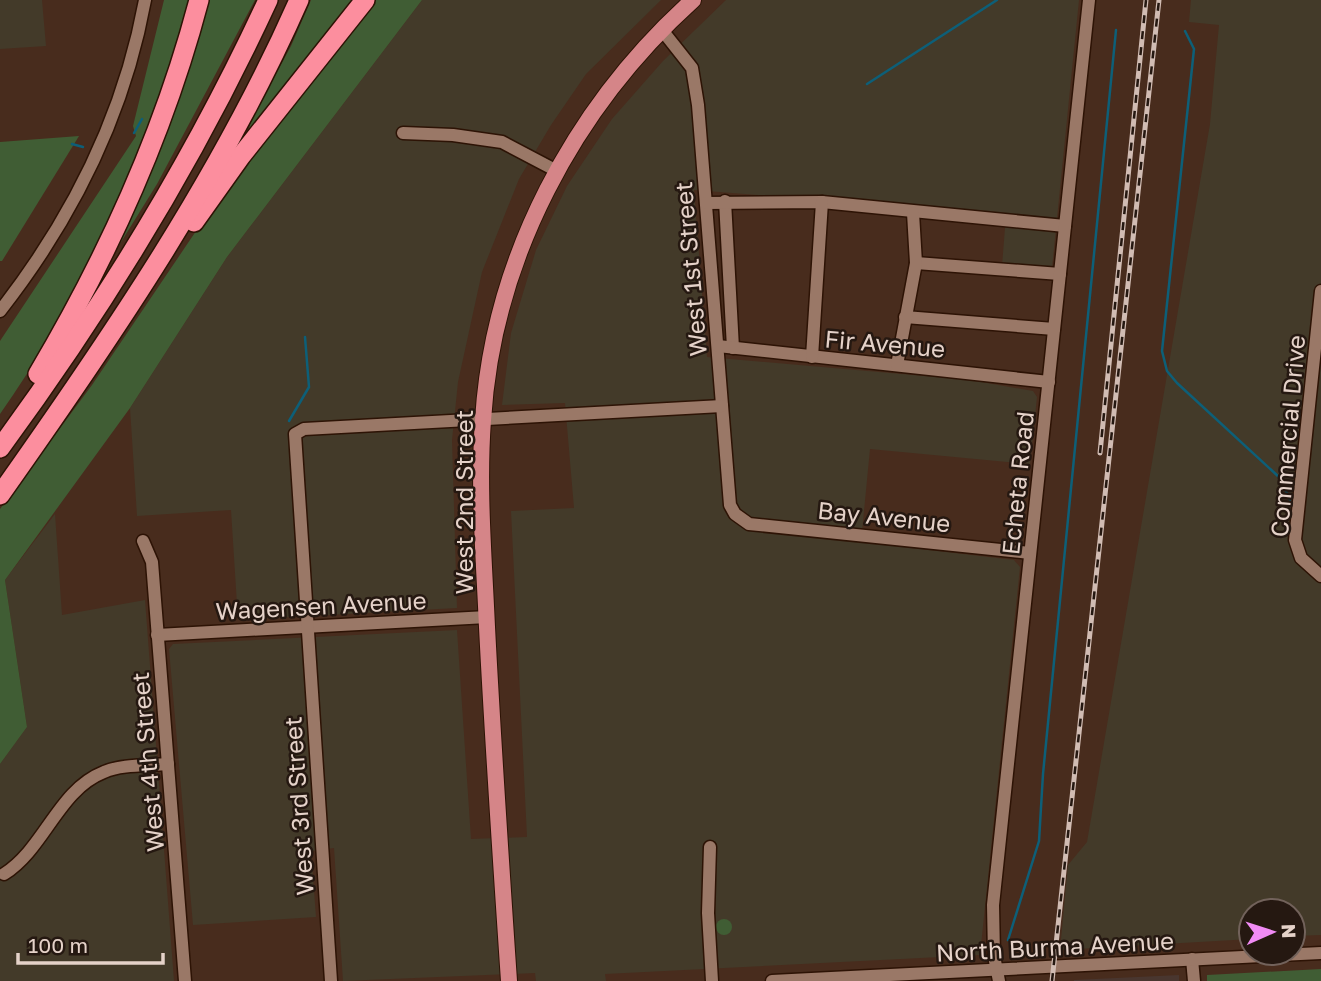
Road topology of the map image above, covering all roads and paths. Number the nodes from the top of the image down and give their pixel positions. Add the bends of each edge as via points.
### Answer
1 (145, 0) edge
2 (199, 0) edge
3 (268, 0) edge
4 (299, 0) edge
5 (365, 0) edge
6 (693, 0) edge
7 (1088, 0) edge
8 (662, 30) junction
9 (404, 134) dead end
10 (556, 170) junction
11 (725, 201) junction
12 (706, 202) junction
13 (822, 202) junction
14 (913, 213) junction
15 (1065, 226) junction
16 (915, 262) junction
17 (1060, 274) junction
18 (1321, 291) edge
19 (0, 311) edge
20 (905, 317) junction
21 (1054, 329) junction
22 (718, 346) junction
23 (733, 348) junction
24 (100, 354) junction
25 (812, 357) junction
26 (898, 365) junction
27 (1049, 382) junction
28 (722, 406) junction
29 (1315, 412) edge
30 (482, 420) junction
31 (0, 434) edge
32 (0, 448) edge
33 (0, 495) edge
34 (736, 514) joint
35 (143, 541) dead end
36 (1030, 553) junction
37 (1321, 576) edge
38 (487, 617) junction
39 (306, 628) junction
40 (157, 635) junction
41 (168, 765) junction
42 (709, 847) dead end
43 (4, 874) dead end
44 (1321, 953) edge
45 (1192, 959) junction
46 (998, 976) edge
47 (185, 981) edge
48 (331, 981) edge
49 (509, 981) edge
50 (712, 981) edge
51 (772, 981) edge
52 (790, 981) edge
53 (1194, 981) edge

1 - 19 street via 129,74 103,145 67,211
2 - 31 highway via 160,124 113,240 81,303
3 - 32 highway via 178,174 85,328
4 - 24 highway via 221,153
5 - 24 highway via 240,156
6 - 8 main road, West 2nd Street
7 - 15 street, Echeta Road
8 - 10 main road, West 2nd Street via 608,92
8 - 12 street, West 1st Street via 692,68
9 - 10 street via 502,142
10 - 30 main road, West 2nd Street via 511,275
11 - 12 street
11 - 13 street
11 - 23 street
12 - 22 street, West 1st Street
13 - 14 street
13 - 25 street
14 - 15 street
14 - 16 street
15 - 17 street, Echeta Road
16 - 17 street
16 - 20 street
17 - 21 street, Echeta Road
18 - 29 street, Commercial Drive
20 - 21 street
20 - 26 street
21 - 27 street, Echeta Road
22 - 23 street, Fir Avenue
22 - 28 street, West 1st Street
23 - 25 street, Fir Avenue
24 - 33 highway
25 - 26 street, Fir Avenue
26 - 27 street, Fir Avenue
27 - 36 street, Echeta Road
28 - 30 street
28 - 34 street, West 1st Street via 730,505
29 - 37 street, Commercial Drive via 1295,540 1301,558
30 - 38 main road, West 2nd Street
30 - 39 street, West 3rd Street via 304,429 295,434
34 - 36 street, Bay Avenue via 749,524
35 - 40 street, West 4th Street via 152,562
36 - 46 street, Echeta Road via 993,905
38 - 39 street, Wagensen Avenue
38 - 49 main road, West 2nd Street
39 - 40 street, Wagensen Avenue
39 - 48 street, West 3rd Street
40 - 41 street, West 4th Street
41 - 43 street via 106,770 88,779 23,862
41 - 47 street, West 4th Street
42 - 50 street
44 - 45 street, North Burma Avenue
45 - 46 street, North Burma Avenue
45 - 53 street
46 - 52 street, North Burma Avenue
51 - 52 street, North Burma Avenue

